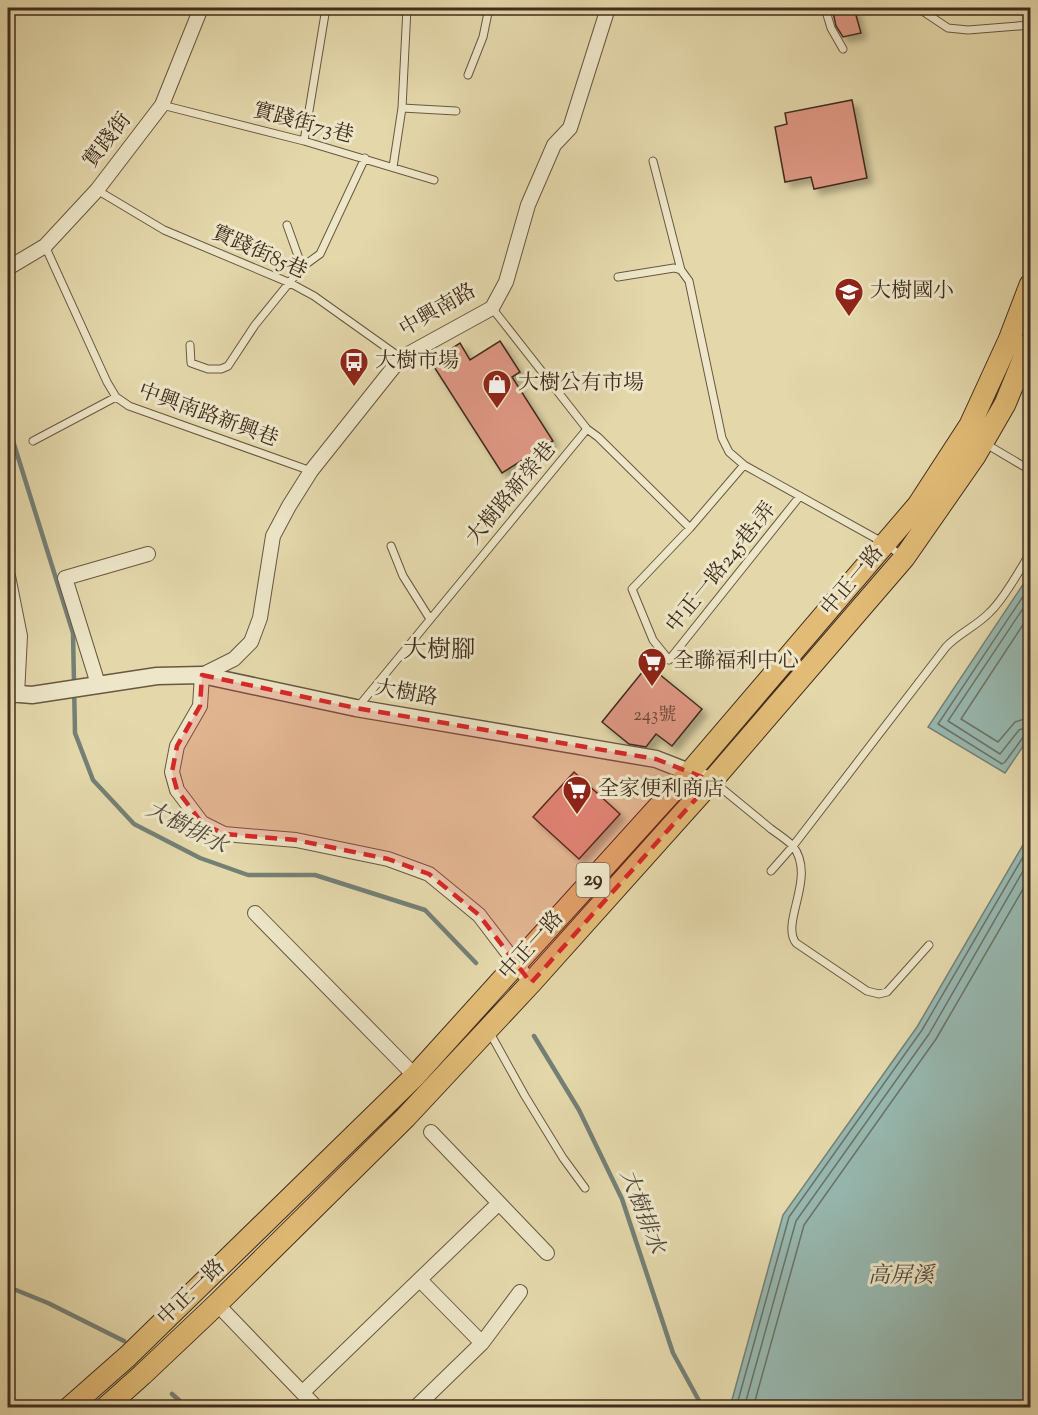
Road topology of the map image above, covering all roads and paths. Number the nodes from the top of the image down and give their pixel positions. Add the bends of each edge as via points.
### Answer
1 (201, 8) edge
2 (326, 8) edge
3 (407, 8) edge
4 (489, 8) edge
5 (608, 8) edge
6 (825, 8) edge
7 (918, 8) edge
8 (1030, 25) edge
9 (843, 49) dead end
10 (468, 75) dead end
11 (162, 105) junction
12 (402, 108) junction
13 (456, 111) dead end
14 (304, 141) junction
15 (365, 158) junction
16 (653, 161) dead end
17 (393, 167) junction
18 (434, 180) dead end
19 (97, 190) junction
20 (287, 225) dead end
21 (45, 246) junction
22 (302, 267) junction
23 (8, 268) edge
24 (681, 270) junction
25 (618, 277) dead end
26 (290, 283) junction
27 (1030, 285) edge
28 (492, 308) junction
29 (1030, 343) edge
30 (190, 345) dead end
31 (401, 358) junction
32 (116, 397) junction
33 (587, 429) junction
34 (33, 441) dead end
35 (983, 443) junction
36 (744, 465) junction
37 (1030, 470) edge
38 (311, 471) junction
39 (800, 496) junction
40 (690, 528) junction
41 (884, 543) junction
42 (391, 546) dead end
43 (1030, 553) edge
44 (148, 554) dead end
45 (904, 558) junction
46 (8, 576) edge
47 (430, 619) junction
48 (202, 675) junction
49 (93, 685) junction
50 (19, 694) edge
51 (356, 708) junction
52 (690, 772) junction
53 (712, 780) junction
54 (793, 846) junction
55 (771, 871) dead end
56 (255, 913) dead end
57 (929, 945) dead end
58 (516, 964) junction
59 (531, 983) junction
60 (488, 1028) junction
61 (415, 1076) junction
62 (431, 1132) dead end
63 (585, 1188) dead end
64 (499, 1203) junction
65 (547, 1253) dead end
66 (420, 1280) junction
67 (520, 1292) dead end
68 (217, 1304) junction
69 (482, 1343) junction
70 (303, 1392) junction
71 (69, 1407) edge
72 (105, 1407) edge
73 (317, 1407) edge
74 (415, 1407) edge

1 - 11 street, 實踐街
2 - 14 lane
3 - 12 lane
4 - 10 lane
5 - 28 street, 中興南路 via 570,128 555,145 528,205 506,282
6 - 9 lane
7 - 8 lane via 948,28
11 - 14 lane, 實踐街73巷
11 - 19 street, 實踐街
12 - 13 lane
12 - 17 lane
14 - 15 lane, 實踐街73巷
15 - 17 lane, 實踐街73巷
15 - 22 lane via 320,254
16 - 24 lane
17 - 18 lane, 實踐街73巷
19 - 21 street, 實踐街
19 - 26 lane, 實踐街85巷 via 164,230
20 - 22 lane
21 - 23 street, 實踐街
21 - 32 lane, 中興南路新興巷
22 - 26 lane
24 - 25 lane
24 - 36 lane via 689,281 722,438 729,452
26 - 30 lane via 228,366 208,369 191,363
26 - 31 lane, 實踐街85巷
27 - 41 main road, 中正一路 / 29 via 970,425 918,505
28 - 31 street, 中興南路
28 - 33 lane
29 - 35 main road, 中正一路 / 29 via 1005,404
31 - 38 street, 中興南路
32 - 34 lane
32 - 38 lane, 中興南路新興巷 via 129,406
33 - 40 lane
33 - 47 lane, 大樹路新榮巷
35 - 37 lane
35 - 45 main road, 中正一路 / 29
36 - 39 lane
36 - 40 lane
38 - 48 street, 中興南路 via 273,536 260,618 251,642 234,658
39 - 40 lane, 中正一路245巷1弄 via 669,660 653,640 632,589
39 - 41 lane
41 - 45 lane
41 - 52 main road, 中正一路 / 29
42 - 47 lane via 403,576
43 - 54 lane via 992,611 946,647
44 - 49 street via 65,578
45 - 53 main road, 中正一路 / 29
46 - 50 street via 20,636
47 - 51 lane, 大樹路新榮巷
48 - 49 street, 大樹路 via 157,676
48 - 51 street, 大樹路
48 - 58 street via 200,705 177,746 172,772 177,790 202,823 224,834 296,840 388,859 429,874 479,915
49 - 50 street, 大樹路
51 - 52 street, 大樹路 via 656,759
52 - 53 street, 大樹路
52 - 58 main road, 中正一路 / 29
53 - 54 lane
53 - 59 main road, 中正一路 / 29
54 - 55 lane
54 - 57 lane via 802,867 791,930 796,943 867,991 879,994 887,992
56 - 61 street
58 - 59 street
58 - 61 main road, 中正一路 / 29
59 - 60 main road, 中正一路 / 29
60 - 63 lane via 525,1096
60 - 68 main road, 中正一路 / 29 via 406,1117
61 - 71 main road, 中正一路 / 29 via 128,1356
62 - 64 street
64 - 65 street
64 - 66 street
66 - 69 street
66 - 70 street
67 - 69 street
68 - 70 street
68 - 72 main road, 中正一路 / 29
69 - 74 street
70 - 73 street

